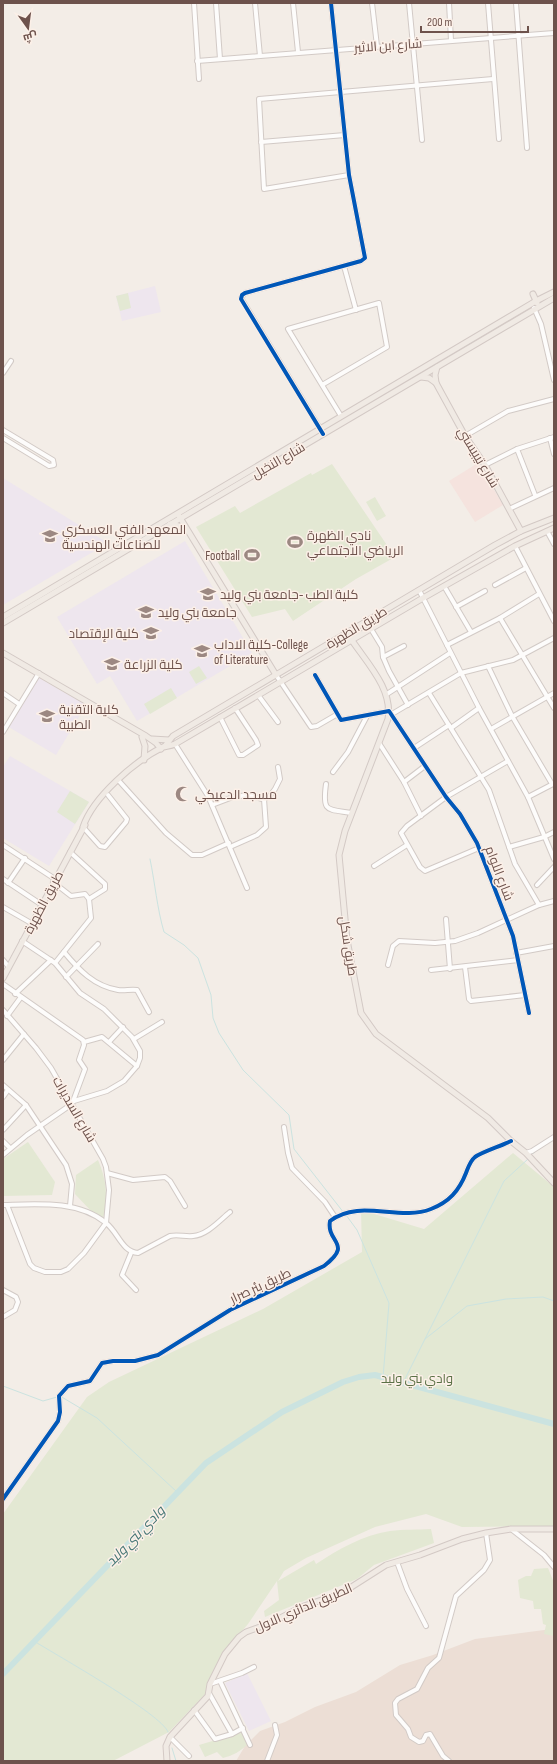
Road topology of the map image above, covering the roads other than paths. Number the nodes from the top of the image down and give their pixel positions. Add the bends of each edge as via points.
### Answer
1 (194, 3) edge
2 (216, 3) edge
3 (255, 3) edge
4 (293, 3) edge
5 (331, 3) edge
6 (372, 3) edge
7 (409, 3) edge
8 (449, 3) edge
9 (488, 3) edge
10 (516, 3) edge
11 (554, 33) edge
12 (518, 35) junction
13 (490, 38) junction
14 (451, 40) junction
15 (413, 43) junction
16 (377, 46) junction
17 (336, 49) junction
18 (298, 52) junction
19 (260, 56) junction
20 (220, 59) junction
21 (198, 61) junction
22 (199, 78) dead end
23 (493, 79) junction
24 (416, 86) junction
25 (341, 92) junction
26 (345, 135) junction
27 (499, 139) dead end
28 (422, 140) dead end
29 (260, 142) junction
30 (527, 148) dead end
31 (349, 176) junction
32 (344, 266) junction
33 (554, 292) edge
34 (533, 294) dead end
35 (554, 298) edge
36 (536, 305) junction
37 (356, 310) junction
38 (455, 352) junction
39 (11, 361) dead end
40 (437, 367) junction
41 (3, 373) edge
42 (421, 377) junction
43 (554, 380) edge
44 (436, 384) junction
45 (322, 385) junction
46 (554, 399) edge
47 (341, 416) junction
48 (320, 428) junction
49 (3, 430) edge
50 (10, 434) junction
51 (323, 434) junction
52 (465, 436) junction
53 (552, 438) edge
54 (5, 439) edge
55 (517, 449) junction
56 (554, 454) edge
57 (485, 465) junction
58 (554, 488) edge
59 (535, 495) junction
60 (509, 509) junction
61 (188, 513) junction
62 (178, 517) junction
63 (554, 518) edge
64 (170, 524) junction
65 (185, 527) junction
66 (554, 528) edge
67 (521, 531) junction
68 (547, 531) junction
69 (554, 544) edge
70 (515, 546) junction
71 (526, 568) junction
72 (495, 585) dead end
73 (444, 586) junction
74 (419, 590) junction
75 (485, 591) dead end
76 (539, 594) junction
77 (423, 598) junction
78 (456, 607) junction
79 (3, 617) edge
80 (500, 618) junction
81 (554, 621) edge
82 (3, 623) edge
83 (371, 628) junction
84 (471, 632) junction
85 (554, 638) edge
86 (351, 640) junction
87 (447, 645) junction
88 (404, 646) dead end
89 (4, 653) edge
90 (450, 653) junction
91 (524, 655) junction
92 (383, 657) junction
93 (488, 666) junction
94 (39, 673) junction
95 (461, 673) junction
96 (276, 675) junction
97 (315, 675) dead end
98 (280, 682) junction
99 (398, 686) junction
100 (429, 693) junction
101 (554, 693) edge
102 (3, 694) edge
103 (386, 694) junction
104 (258, 695) junction
105 (548, 697) junction
106 (19, 704) junction
107 (408, 705) junction
108 (235, 708) junction
109 (479, 708) junction
110 (554, 708) edge
111 (390, 713) junction
112 (336, 715) junction
113 (367, 716) junction
114 (512, 716) junction
115 (220, 717) junction
116 (278, 722) dead end
117 (450, 727) junction
118 (491, 729) junction
119 (3, 732) edge
120 (137, 732) junction
121 (142, 736) junction
122 (151, 739) junction
123 (169, 740) junction
124 (379, 743) junction
125 (175, 744) junction
126 (163, 748) junction
127 (414, 748) junction
128 (144, 760) junction
129 (508, 761) junction
130 (425, 766) junction
131 (278, 767) dead end
132 (333, 772) dead end
133 (480, 776) junction
134 (117, 782) junction
135 (404, 782) junction
136 (326, 784) dead end
137 (553, 784) edge
138 (108, 795) junction
139 (446, 796) junction
140 (528, 797) junction
141 (264, 799) junction
142 (212, 805) junction
143 (352, 813) junction
144 (421, 816) junction
145 (83, 827) junction
146 (554, 832) edge
147 (544, 837) junction
148 (3, 845) edge
149 (229, 845) junction
150 (407, 845) junction
151 (509, 847) junction
152 (479, 848) junction
153 (70, 852) junction
154 (25, 858) junction
155 (554, 859) edge
156 (374, 866) dead end
157 (554, 867) edge
158 (3, 879) edge
159 (54, 880) junction
160 (8, 883) junction
161 (537, 885) dead end
162 (247, 888) dead end
163 (89, 899) junction
164 (554, 901) edge
165 (42, 905) junction
166 (539, 905) junction
167 (3, 907) edge
168 (446, 919) dead end
169 (507, 919) junction
170 (31, 923) junction
171 (22, 941) junction
172 (448, 942) junction
173 (98, 944) dead end
174 (554, 946) edge
175 (64, 952) junction
176 (516, 953) junction
177 (3, 960) edge
178 (518, 960) junction
179 (52, 962) junction
180 (388, 965) dead end
181 (8, 966) junction
182 (77, 967) junction
183 (465, 967) junction
184 (450, 968) junction
185 (431, 970) dead end
186 (66, 977) junction
187 (3, 978) edge
188 (3, 984) edge
189 (15, 994) junction
190 (525, 995) junction
191 (21, 997) junction
192 (3, 1010) edge
193 (150, 1012) dead end
194 (529, 1013) dead end
195 (7, 1016) junction
196 (162, 1022) dead end
197 (123, 1027) junction
198 (24, 1034) junction
199 (134, 1039) junction
200 (84, 1042) junction
201 (109, 1042) junction
202 (3, 1060) edge
203 (137, 1066) junction
204 (3, 1085) edge
205 (8, 1090) junction
206 (3, 1097) edge
207 (73, 1102) junction
208 (26, 1105) junction
209 (41, 1125) junction
210 (284, 1127) dead end
211 (3, 1130) edge
212 (554, 1137) edge
213 (3, 1141) edge
214 (511, 1141) junction
215 (10, 1148) junction
216 (526, 1153) junction
217 (3, 1155) edge
218 (107, 1173) junction
219 (554, 1183) edge
220 (5, 1205) edge
221 (70, 1206) junction
222 (185, 1206) dead end
223 (230, 1212) dead end
224 (335, 1217) junction
225 (106, 1223) junction
226 (131, 1253) junction
227 (3, 1290) edge
228 (136, 1290) dead end
229 (3, 1317) edge
230 (3, 1499) edge
231 (511, 1529) junction
232 (554, 1529) edge
233 (486, 1533) junction
234 (397, 1562) junction
235 (554, 1567) edge
236 (426, 1626) dead end
237 (254, 1667) dead end
238 (220, 1681) junction
239 (210, 1684) junction
240 (209, 1693) junction
241 (194, 1710) junction
242 (275, 1725) dead end
243 (243, 1728) junction
244 (232, 1734) junction
245 (170, 1737) junction
246 (250, 1745) dead end
247 (189, 1756) dead end
248 (443, 1756) junction
249 (167, 1761) edge
250 (267, 1761) edge
251 (440, 1761) edge
252 (449, 1761) edge

1 - 21 street
2 - 20 street
3 - 19 street
4 - 18 street
5 - 17 street
6 - 16 street
7 - 15 street
8 - 14 street
9 - 13 street
10 - 12 street
11 - 12 street, شارع ابن الاثير
12 - 13 street, شارع ابن الاثير
12 - 30 street
13 - 14 street, شارع ابن الاثير
13 - 23 street
14 - 15 street, شارع ابن الاثير
15 - 16 street, شارع ابن الاثير
15 - 24 street
16 - 17 street, شارع ابن الاثير
17 - 18 street, شارع ابن الاثير
17 - 25 street
18 - 19 street, شارع ابن الاثير
19 - 20 street, شارع ابن الاثير
20 - 21 street, شارع ابن الاثير
21 - 22 street
23 - 24 street
23 - 27 street
24 - 25 street
24 - 28 street
25 - 26 street
25 - 29 street via 259,99
26 - 29 street
26 - 31 street
29 - 31 street via 264,189
31 - 32 street via 366,257
32 - 37 street
32 - 48 street via 245,293 241,298
33 - 36 main road, شارع النخيل
34 - 36 main road
35 - 36 main road, شارع النخيل
36 - 38 main road, شارع النخيل
36 - 43 street
37 - 45 street via 288,329
37 - 45 street via 380,303 387,347
38 - 40 main road, شارع النخيل
38 - 47 main road, شارع النخيل
39 - 41 street
40 - 42 main road, شارع النخيل
40 - 44 main road
42 - 44 main road via 429,378
42 - 51 main road, شارع النخيل
44 - 52 main road, شارع تيبيستي
45 - 47 street
46 - 52 street via 508,411
47 - 48 main road, شارع النخيل
48 - 51 street
48 - 62 main road, شارع النخيل
49 - 50 street
50 - 54 street
50 - 54 street via 53,460 54,465 50,466
51 - 61 main road, شارع النخيل
52 - 57 main road, شارع تيبيستي
53 - 55 street
53 - 56 street
55 - 57 street
55 - 59 street
57 - 60 main road, شارع تيبيستي
58 - 59 street
59 - 60 street
60 - 67 main road, شارع تيبيستي
61 - 62 main road, شارع النخيل
61 - 65 main road
62 - 64 main road, شارع النخيل
62 - 65 main road
62 - 79 main road, شارع النخيل
63 - 67 main road, طريق الظهرة
64 - 65 main road
64 - 82 main road, شارع النخيل
65 - 96 main road
66 - 68 main road, طريق الظهرة
67 - 74 main road, طريق الظهرة
68 - 69 street
68 - 70 main road, طريق الظهرة
70 - 71 street
70 - 73 main road, طريق الظهرة
71 - 72 street
71 - 76 street
73 - 77 main road, طريق الظهرة
73 - 78 street
74 - 77 street
74 - 96 main road, طريق الظهرة
75 - 78 street
76 - 80 street
76 - 81 street
77 - 83 main road, طريق الظهرة
77 - 87 street
78 - 84 street
80 - 84 street
80 - 91 street
83 - 86 main road, طريق الظهرة
83 - 92 street via 382,647
84 - 87 street
85 - 91 street
86 - 98 main road, طريق الظهرة
86 - 103 main road, طريق شكل
87 - 90 street
88 - 92 street
89 - 94 main road
90 - 95 street
90 - 99 street
91 - 93 street
91 - 105 street
92 - 99 street
93 - 95 street
93 - 114 street
94 - 106 street
94 - 120 main road
95 - 100 street
95 - 109 street
96 - 98 street
96 - 123 main road, طريق الظهرة
97 - 112 street
98 - 104 main road, طريق الظهرة
98 - 112 street via 311,727
99 - 103 street
99 - 107 street
100 - 107 street
100 - 117 street
101 - 105 street
102 - 106 street
103 - 111 main road, طريق شكل
104 - 108 main road, طريق الظهرة
104 - 116 street
105 - 110 street
105 - 114 street
106 - 119 street
107 - 111 street
108 - 115 main road, طريق الظهرة
108 - 115 street via 256,740 256,748 239,755
109 - 117 street
109 - 118 street
111 - 113 street
111 - 124 main road, طريق شكل
111 - 127 street, شارع اللوام
112 - 113 street via 343,720
113 - 132 street via 348,752
114 - 118 street
114 - 137 street
115 - 125 main road, طريق الظهرة
117 - 127 street
117 - 133 street
118 - 129 street
120 - 121 main road
120 - 122 main road
121 - 126 main road
121 - 128 main road via 145,746
122 - 123 main road
122 - 126 main road
123 - 126 main road, طريق الظهرة
124 - 135 street
124 - 143 main road, طريق شكل
125 - 126 main road, طريق الظهرة
125 - 142 street via 200,780
126 - 128 main road, طريق الظهرة
127 - 130 street, شارع اللوام
128 - 134 main road, طريق الظهرة
129 - 133 street
129 - 140 street
130 - 135 street
130 - 139 street, شارع اللوام
131 - 141 street via 280,779 273,793
133 - 139 street
133 - 151 street via 493,798
134 - 138 main road, طريق الظهرة
134 - 145 main road, طريق الظهرة via 95,805
134 - 149 street via 166,833 192,855 202,855
135 - 144 street
136 - 143 street via 323,800 326,806 329,809
137 - 140 street
138 - 145 main road, طريق الظهرة
138 - 145 street via 124,814 126,822 105,848 100,846
139 - 144 street
139 - 152 street, شارع اللوام via 460,814
140 - 147 street
141 - 142 street via 248,795 233,797
141 - 149 street via 266,826 257,835
142 - 149 street
143 - 214 main road, طريق شكل via 342,839 339,861 347,940 361,1013 376,1034 488,1118
144 - 150 street via 401,833
145 - 153 main road, طريق الظهرة
146 - 147 street
147 - 151 street
147 - 155 street
148 - 154 street
149 - 162 street
150 - 152 street via 425,872
150 - 156 street
151 - 166 street via 515,864
152 - 169 street, شارع اللوام
153 - 159 main road, طريق الظهرة
153 - 163 street via 105,884 105,889
154 - 159 street
154 - 160 street
157 - 161 street
158 - 160 street
159 - 163 street via 71,896 85,894
159 - 165 main road, طريق الظهرة
160 - 165 street
163 - 175 street via 91,918
164 - 166 street
165 - 170 main road, طريق الظهرة
166 - 169 street
167 - 170 street
168 - 172 street
169 - 172 street via 478,933
169 - 176 street, شارع اللوام
170 - 171 main road, طريق الظهرة
171 - 179 street
171 - 181 main road, طريق الظهرة
172 - 180 street via 399,941 393,946
172 - 184 street
173 - 182 street
174 - 176 street
175 - 179 street
175 - 182 street
176 - 178 street, شارع اللوام
177 - 181 street
178 - 183 street
178 - 190 street, شارع اللوام
179 - 186 street
179 - 189 street
181 - 187 main road, طريق الظهرة
182 - 186 street
182 - 193 street via 96,983 111,989 137,990
183 - 184 street
183 - 190 street via 471,1001
184 - 185 street
186 - 197 street via 80,993 96,1003
188 - 189 street
189 - 191 street
190 - 194 street, شارع اللوام
191 - 195 street
191 - 200 street
192 - 195 street, شارع السديرات
195 - 198 street, شارع السديرات
196 - 199 street
197 - 199 street
197 - 201 street
198 - 202 street
198 - 207 street, شارع السديرات via 51,1068
199 - 203 street via 140,1052
200 - 201 street via 102,1037
200 - 207 street via 79,1060 85,1069
201 - 203 street
203 - 207 street via 116,1086
204 - 205 street
205 - 206 street
205 - 208 street
207 - 209 street
207 - 218 street, شارع السديرات via 103,1159
208 - 209 street
208 - 211 street
209 - 215 street
209 - 221 street via 66,1165 71,1178
210 - 224 street via 292,1168 325,1202
212 - 216 street
213 - 215 street
214 - 216 main road, طريق شكل
214 - 224 street via 474,1158 456,1193 447,1202 430,1210 355,1211
215 - 217 street
216 - 219 main road, طريق شكل
218 - 222 street via 133,1180 165,1177
218 - 225 street, شارع السديرات via 109,1190
220 - 221 street
220 - 225 street via 30,1264 39,1270 54,1273 68,1269 84,1253
221 - 225 street
223 - 226 street via 197,1236 170,1236 144,1251
224 - 230 street, طريق بئر صرار via 329,1226 338,1246 338,1253 324,1266 230,1310 158,1355 135,1361 107,1361 98,1366 90,1381 68,1386 63,1390 60,1396 58,1421
225 - 226 street
226 - 228 street via 122,1275
227 - 229 street via 16,1297 18,1302 15,1310
231 - 232 main road, الطريق الدائري الاول
231 - 233 main road, الطريق الدائري الاول
231 - 235 street via 544,1555
233 - 234 main road, الطريق الدائري الاول
233 - 248 street via 490,1560 484,1570 456,1596 441,1655 428,1668 417,1688 398,1699 394,1707 396,1717 408,1729 411,1738 419,1742 430,1734
234 - 236 street via 407,1589
234 - 239 main road, الطريق الدائري الاول via 386,1565 342,1593 301,1607 271,1623 246,1632 224,1654
237 - 238 street
238 - 239 street
238 - 243 street
239 - 240 main road, الطريق الدائري الاول
240 - 241 main road
240 - 244 street
241 - 244 street via 215,1738
241 - 245 main road
242 - 250 street via 276,1736
243 - 244 street
243 - 246 street
245 - 247 street
245 - 249 main road via 166,1746
248 - 251 street
248 - 252 street

